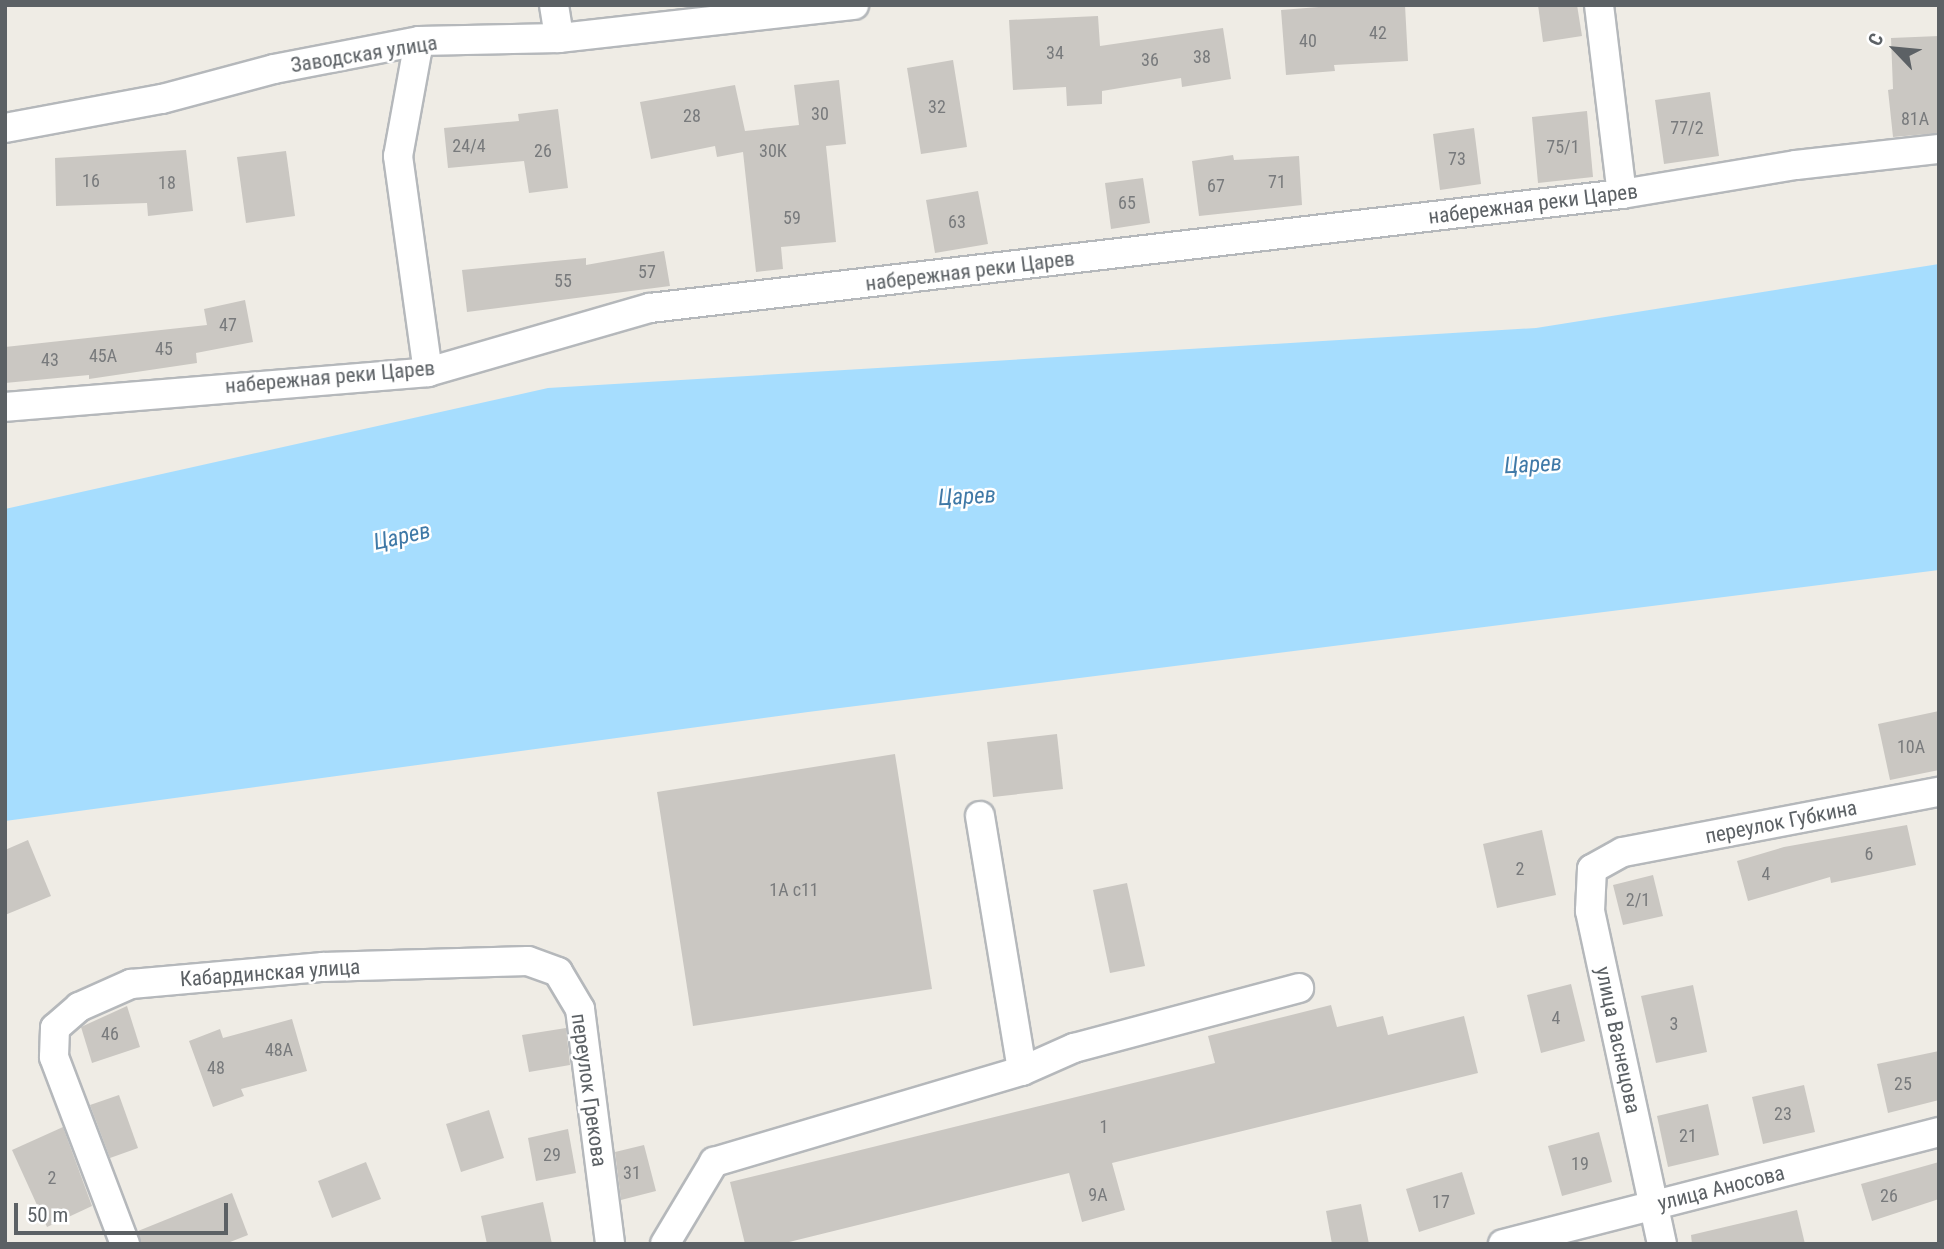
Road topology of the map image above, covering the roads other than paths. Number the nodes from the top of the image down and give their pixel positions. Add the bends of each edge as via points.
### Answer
1 (555, 5) edge
2 (854, 5) edge
3 (1599, 5) edge
4 (559, 38) junction
5 (419, 41) junction
6 (5, 128) edge
7 (1939, 149) edge
8 (1622, 194) junction
9 (428, 372) junction
10 (5, 407) edge
11 (1939, 792) edge
12 (981, 816) dead end
13 (1623, 852) joint
14 (528, 961) joint
15 (1299, 988) dead end
16 (1022, 1071) junction
17 (1939, 1132) edge
18 (1654, 1205) junction
19 (125, 1244) edge
20 (610, 1244) edge
21 (664, 1244) edge
22 (1503, 1244) edge
23 (1662, 1244) edge

1 - 4 street
2 - 4 street, Заводская улица
3 - 8 street
4 - 5 street, Заводская улица
5 - 6 street, Заводская улица via 274,69 162,99
5 - 9 street via 398,156
7 - 8 street, набережная реки Царев via 1796,165
8 - 9 street, набережная реки Царев via 650,308
9 - 10 street, набережная реки Царев
11 - 13 street, переулок Губкина
12 - 16 street
13 - 18 street, улица Васнецова via 1592,869 1590,911
14 - 19 street, Кабардинская улица via 323,967 131,984 79,1007 55,1028 54,1057
14 - 20 street, переулок Грекова via 558,972 580,1009
15 - 16 street via 1074,1048
16 - 21 street via 714,1162
17 - 18 street, улица Аносова
18 - 22 street, улица Аносова
18 - 23 street, улица Васнецова

